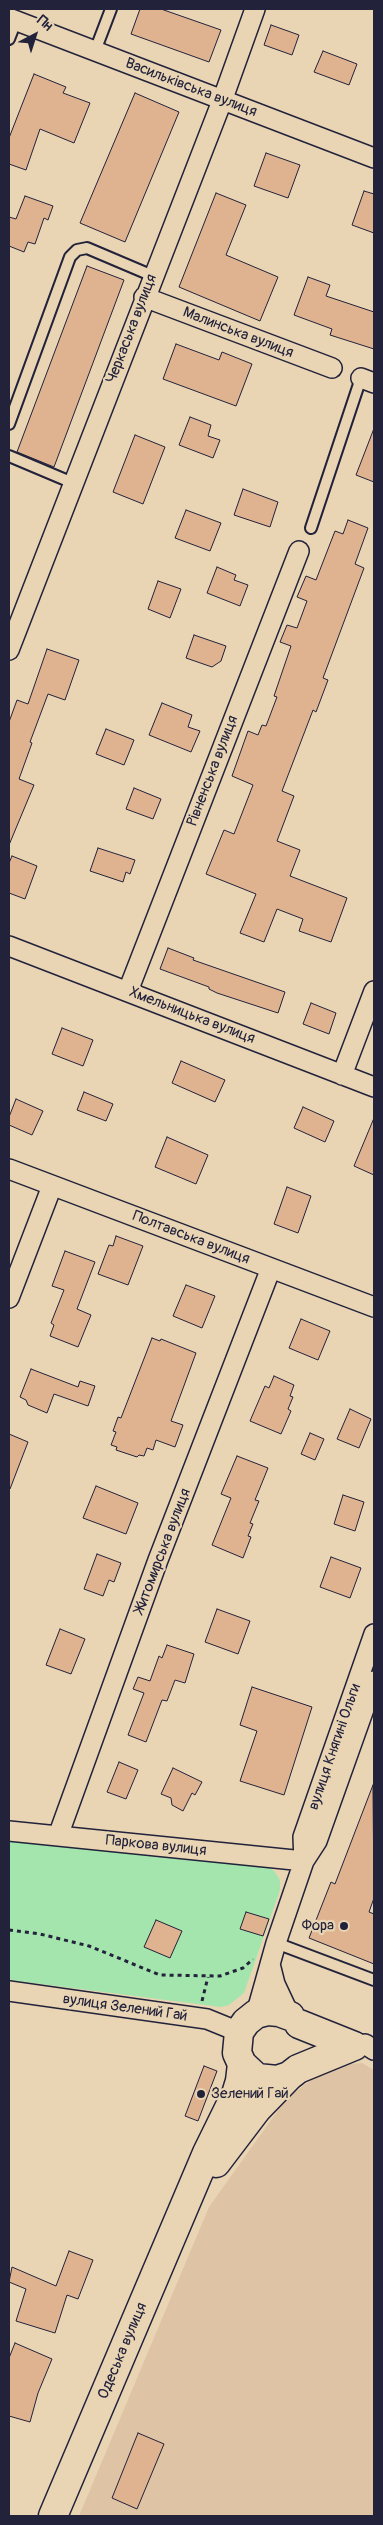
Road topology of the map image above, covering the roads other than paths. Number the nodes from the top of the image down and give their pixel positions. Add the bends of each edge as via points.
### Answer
1 (111, 9) edge
2 (255, 9) edge
3 (12, 19) edge
4 (9, 39) edge
5 (94, 51) junction
6 (222, 100) junction
7 (374, 158) edge
8 (152, 276) junction
9 (144, 297) junction
10 (332, 368) dead end
11 (368, 380) edge
12 (9, 424) edge
13 (9, 456) edge
14 (73, 483) junction
15 (311, 528) dead end
16 (299, 551) dead end
17 (9, 650) edge
18 (9, 946) edge
19 (128, 991) junction
20 (374, 992) edge
21 (342, 1075) junction
22 (374, 1087) edge
23 (9, 1169) edge
24 (52, 1186) junction
25 (271, 1268) junction
26 (9, 1298) edge
27 (374, 1307) edge
28 (374, 1634) edge
29 (374, 1681) edge
30 (9, 1831) edge
31 (58, 1836) junction
32 (304, 1861) junction
33 (276, 1943) junction
34 (262, 1961) junction
35 (374, 1980) edge
36 (9, 1991) edge
37 (295, 2020) junction
38 (248, 2023) junction
39 (242, 2064) junction
40 (294, 2072) junction
41 (195, 2186) junction
42 (53, 2516) edge

1 - 5 lane
2 - 6 street, Черкаська вулиця
3 - 4 lane
3 - 5 street, Васильківська вулиця
5 - 6 street, Васильківська вулиця
6 - 7 street, Васильківська вулиця
6 - 8 street, Черкаська вулиця
8 - 9 street, Черкаська вулиця
8 - 12 lane via 87,248 77,250 70,257
9 - 10 street, Малинська вулиця
9 - 14 street, Черкаська вулиця
11 - 15 lane
13 - 14 lane
14 - 17 street, Черкаська вулиця
16 - 19 street, Рівненська вулиця
18 - 19 street, Хмельницька вулиця
19 - 21 street, Хмельницька вулиця
20 - 21 street
21 - 22 street, Хмельницька вулиця
23 - 24 street, Полтавська вулиця
24 - 25 street, Полтавська вулиця
24 - 26 street
25 - 27 street, Полтавська вулиця
25 - 31 street, Житомирська вулиця via 158,1560
28 - 32 street, вулиця Княгині Ольги via 303,1837
29 - 32 street, вулиця Княгині Ольги via 317,1842
30 - 31 street, Паркова вулиця
31 - 32 street, Паркова вулиця
32 - 33 street, вулиця Княгині Ольги
33 - 34 street, вулиця Княгині Ольги
33 - 35 lane
34 - 37 street
34 - 38 street, вулиця Княгині Ольги
36 - 38 street, вулиця Зелений Гай
37 - 38 main road via 279,2012 268,2011
37 - 40 main road via 305,2035 307,2047
37 - 40 main road via 354,2046
38 - 39 main road via 237,2053
39 - 40 main road via 250,2073 265,2080 277,2080
39 - 41 main road, Одеська вулиця via 236,2094
40 - 41 main road, Одеська вулиця via 257,2109
41 - 42 main road, Одеська вулиця

